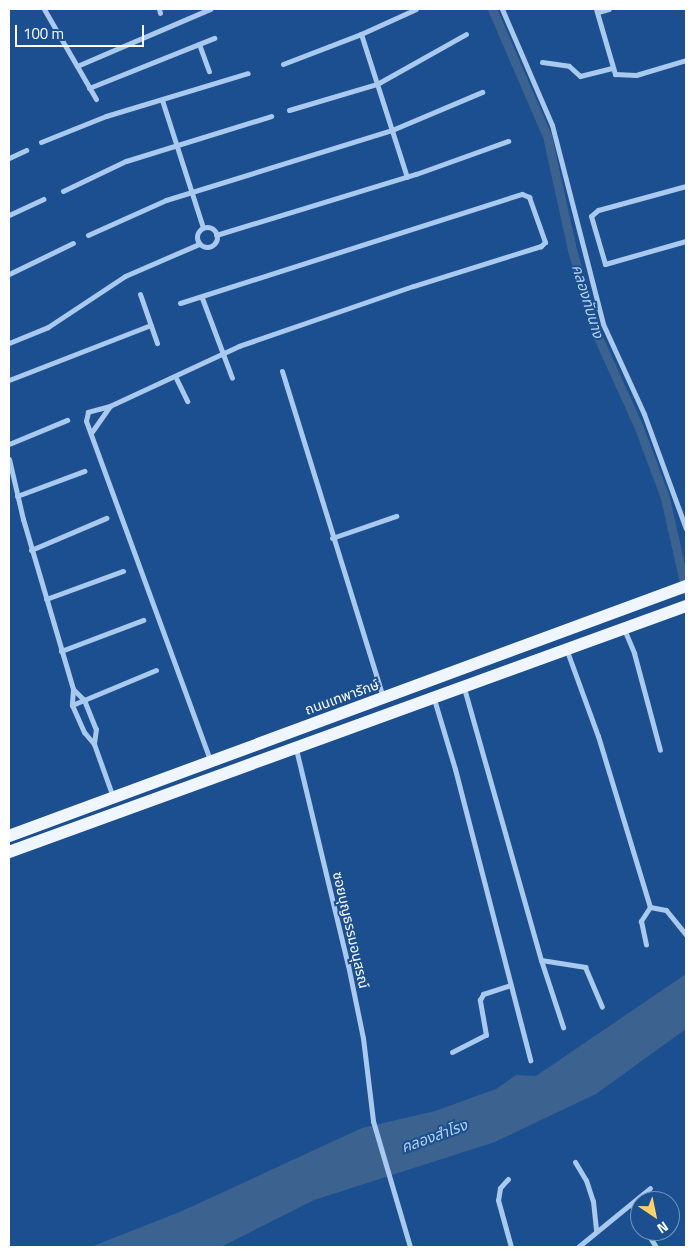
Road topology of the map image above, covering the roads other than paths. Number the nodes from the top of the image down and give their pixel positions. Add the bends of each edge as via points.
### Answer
1 (44, 9) edge
2 (210, 9) edge
3 (416, 9) edge
4 (502, 9) edge
5 (609, 9) edge
6 (597, 10) edge
7 (362, 34) junction
8 (466, 34) dead end
9 (214, 38) dead end
10 (199, 44) junction
11 (686, 60) edge
12 (542, 62) dead end
13 (283, 64) dead end
14 (76, 66) junction
15 (612, 68) junction
16 (209, 71) dead end
17 (248, 73) dead end
18 (377, 84) junction
19 (89, 88) junction
20 (482, 92) dead end
21 (96, 99) dead end
22 (162, 100) junction
23 (289, 110) dead end
24 (270, 116) dead end
25 (392, 130) junction
26 (508, 140) dead end
27 (41, 142) dead end
28 (177, 145) junction
29 (26, 150) dead end
30 (9, 158) edge
31 (407, 177) junction
32 (686, 186) edge
33 (62, 191) dead end
34 (192, 192) junction
35 (43, 199) dead end
36 (9, 215) edge
37 (203, 228) junction
38 (88, 234) dead end
39 (216, 235) junction
40 (686, 241) edge
41 (72, 243) dead end
42 (199, 244) junction
43 (9, 274) edge
44 (140, 294) dead end
45 (202, 298) junction
46 (180, 303) dead end
47 (151, 325) junction
48 (9, 343) edge
49 (157, 343) dead end
50 (220, 354) junction
51 (282, 371) dead end
52 (175, 376) junction
53 (232, 378) dead end
54 (9, 380) edge
55 (187, 401) dead end
56 (110, 406) junction
57 (67, 420) dead end
58 (91, 433) junction
59 (9, 444) edge
60 (9, 458) edge
61 (84, 471) dead end
62 (17, 496) junction
63 (396, 516) dead end
64 (106, 518) dead end
65 (686, 528) edge
66 (332, 538) junction
67 (31, 550) junction
68 (123, 571) dead end
69 (686, 586) edge
70 (46, 599) junction
71 (686, 606) edge
72 (143, 620) dead end
73 (624, 628) junction
74 (567, 650) junction
75 (61, 651) junction
76 (156, 670) dead end
77 (464, 688) junction
78 (74, 689) junction
79 (383, 698) junction
80 (434, 699) junction
81 (84, 700) junction
82 (72, 705) junction
83 (94, 744) junction
84 (296, 747) junction
85 (660, 750) dead end
86 (212, 762) junction
87 (113, 798) junction
88 (9, 836) edge
89 (9, 852) edge
90 (650, 907) junction
91 (686, 936) edge
92 (646, 944) dead end
93 (541, 960) junction
94 (511, 985) junction
95 (602, 1007) dead end
96 (563, 1027) dead end
97 (452, 1052) dead end
98 (530, 1060) dead end
99 (575, 1162) dead end
100 (508, 1179) dead end
101 (650, 1188) dead end
102 (646, 1191) edge
103 (630, 1205) edge
104 (596, 1231) junction
105 (410, 1247) edge
106 (510, 1247) edge
107 (578, 1247) edge

1 - 14 street
2 - 14 street
3 - 7 street
4 - 65 street via 552,125 603,324 644,414
5 - 6 street
6 - 15 street
7 - 13 street
7 - 18 street
8 - 18 street
9 - 10 street
10 - 16 street
10 - 19 street
11 - 15 street via 627,76 615,74
12 - 15 street via 569,66 580,76
14 - 19 street
17 - 22 street
18 - 23 street
18 - 25 street
19 - 21 street
20 - 25 street
22 - 27 street via 106,116
22 - 28 street
24 - 28 street
25 - 31 street
25 - 34 street
26 - 31 street
28 - 33 street via 126,161
28 - 34 street
29 - 30 street
31 - 39 street
32 - 40 street via 598,210 591,216 605,264
34 - 37 street
34 - 38 street
35 - 36 street
37 - 39 street via 211,228
37 - 42 street via 197,235
39 - 42 street via 211,246
41 - 43 street
42 - 48 street via 126,276 48,327
44 - 47 street
45 - 46 street
45 - 50 street
45 - 50 street via 522,194 529,197 544,236 542,246 414,286
47 - 49 street
47 - 54 street
50 - 52 street
50 - 53 street
51 - 66 street
52 - 55 street
52 - 56 street
56 - 58 street
56 - 58 street via 88,412 86,421
57 - 59 street
58 - 86 street
60 - 62 street
61 - 62 street
62 - 67 street
63 - 66 street
64 - 67 street
66 - 79 street
67 - 70 street
68 - 70 street
69 - 79 main road, ถนนเทพารักษ์
70 - 75 street
71 - 73 main road
72 - 75 street
73 - 74 main road
73 - 85 street via 634,653
74 - 77 main road
74 - 90 street via 598,736
75 - 78 street
76 - 81 street
77 - 80 main road
77 - 93 street
78 - 81 street
78 - 82 street
79 - 86 main road, ถนนเทพารักษ์
80 - 84 main road
80 - 94 street
81 - 82 street
81 - 83 street via 96,729
82 - 83 street via 84,732
83 - 87 street
84 - 89 main road
84 - 105 street, ซอยบุญธรรมอนุสรณ์ via 350,974 363,1038 373,1121
86 - 87 main road, ถนนเทพารักษ์
87 - 88 main road, ถนนเทพารักษ์
90 - 91 street via 666,910
90 - 92 street via 641,921
93 - 95 street via 585,967
93 - 96 street
94 - 97 street via 483,994 480,1000 486,1035
94 - 98 street
99 - 104 street via 593,1201
100 - 106 street via 500,1188 498,1200
101 - 102 street
103 - 104 street
104 - 107 street

